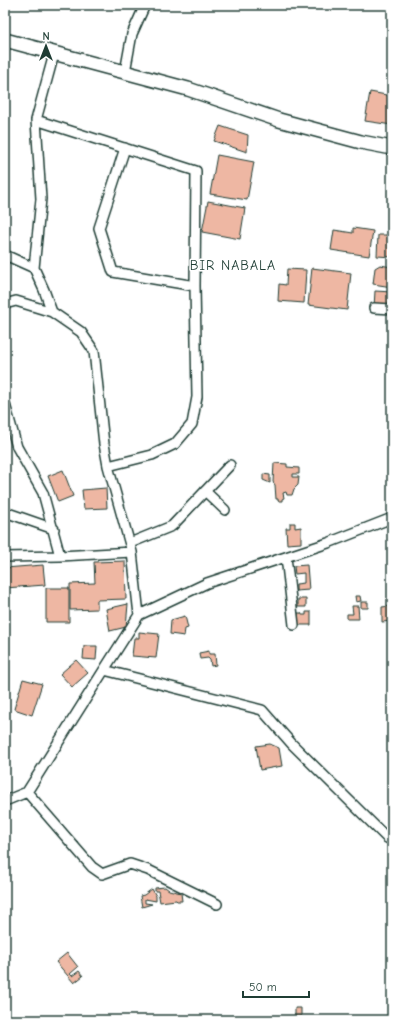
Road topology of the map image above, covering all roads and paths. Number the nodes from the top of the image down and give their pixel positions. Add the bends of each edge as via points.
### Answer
1 (145, 5) edge
2 (5, 40) edge
3 (54, 54) junction
4 (125, 72) junction
5 (36, 120) junction
6 (125, 148) junction
7 (392, 148) edge
8 (5, 255) edge
9 (34, 268) junction
10 (195, 286) junction
11 (5, 304) edge
12 (374, 308) dead end
13 (392, 309) edge
14 (52, 312) junction
15 (5, 404) edge
16 (230, 465) dead end
17 (108, 466) junction
18 (206, 491) junction
19 (225, 510) dead end
20 (5, 512) edge
21 (392, 518) edge
22 (54, 529) junction
23 (131, 547) junction
24 (60, 556) junction
25 (5, 557) edge
26 (286, 557) junction
27 (139, 615) junction
28 (294, 625) dead end
29 (104, 670) junction
30 (27, 792) junction
31 (5, 801) edge
32 (392, 840) edge
33 (217, 904) dead end

1 - 4 street via 132,34
2 - 3 street
3 - 4 street
3 - 5 street
4 - 7 street via 188,89 279,120
5 - 6 street
5 - 9 street via 41,199
6 - 10 street via 196,171
6 - 10 street via 99,228 113,272
8 - 9 street
9 - 14 street
10 - 17 street via 197,397 192,424 175,444 152,455
11 - 14 street via 16,301
12 - 13 street
14 - 17 street via 81,332 94,351
15 - 22 street via 17,447 43,492
16 - 18 street
17 - 23 street
18 - 19 street
18 - 23 street via 172,526
20 - 22 street
21 - 26 street
22 - 24 street
23 - 24 street
23 - 27 street
24 - 25 street
26 - 27 street via 207,583
26 - 28 street
27 - 29 street
29 - 30 street
29 - 32 street via 262,710 292,744 387,838
30 - 31 street
30 - 33 street via 92,867 102,874 130,864 148,870

